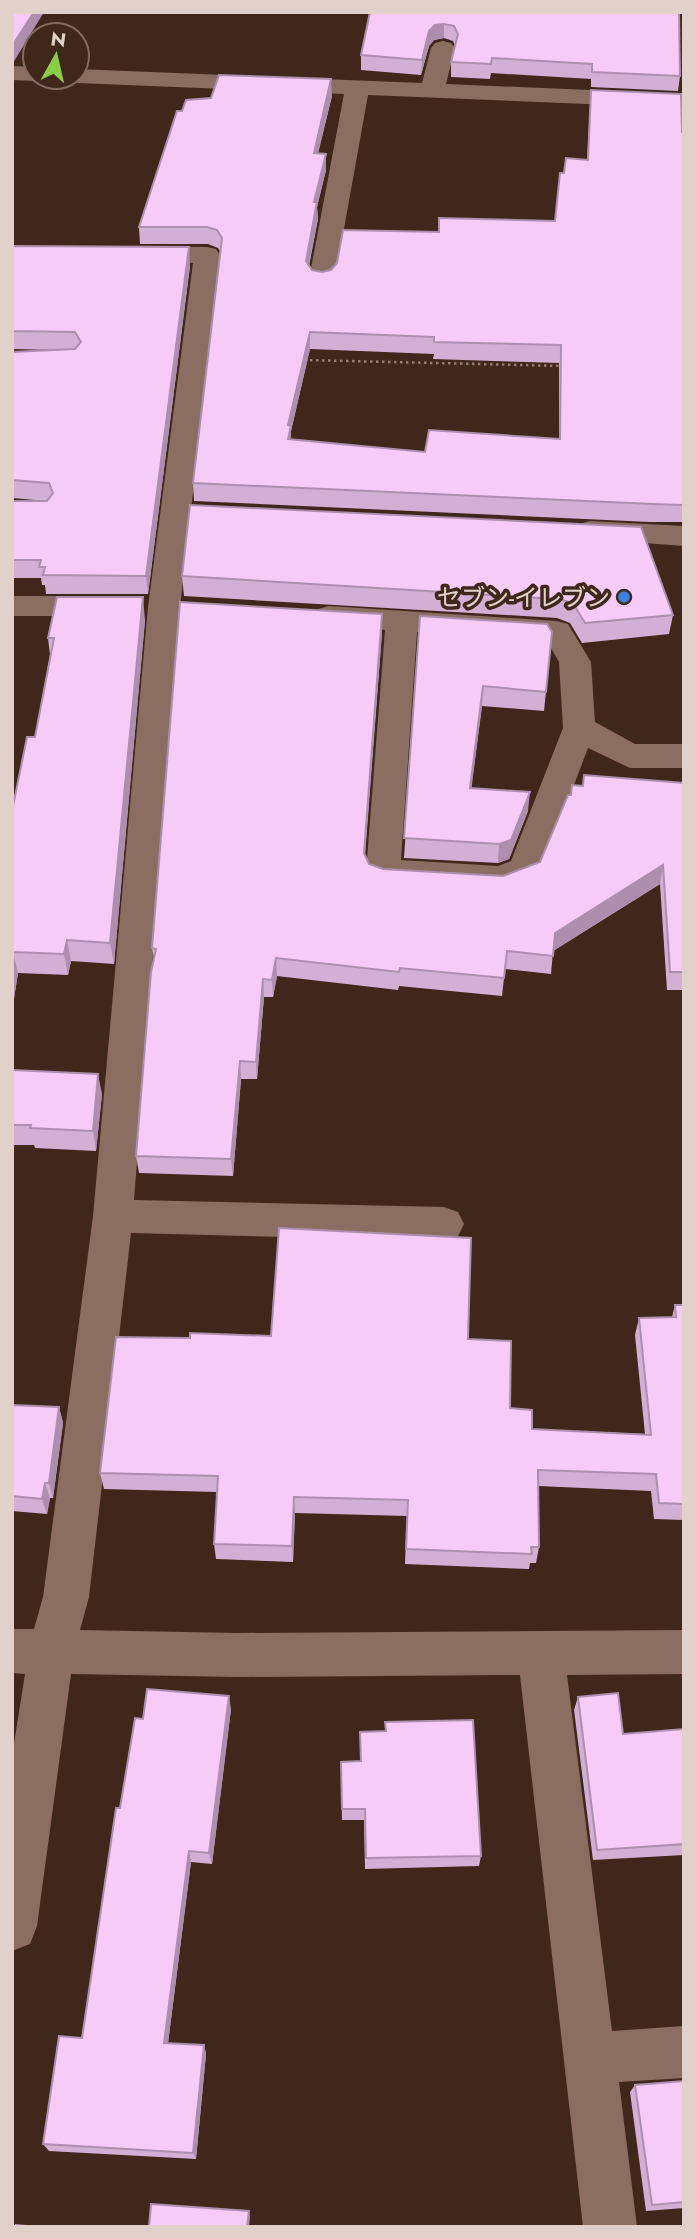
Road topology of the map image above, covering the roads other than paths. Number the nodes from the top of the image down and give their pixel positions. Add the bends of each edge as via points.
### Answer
1 (443, 48) dead end
2 (91, 77) edge
3 (357, 88) junction
4 (432, 91) junction
5 (684, 101) edge
6 (110, 254) edge
7 (322, 279) edge
8 (560, 530) edge
9 (684, 536) edge
10 (12, 606) edge
11 (177, 607) junction
12 (296, 614) edge
13 (402, 620) junction
14 (579, 728) junction
15 (684, 756) edge
16 (113, 1216) junction
17 (444, 1224) dead end
18 (32, 1651) edge
19 (684, 1652) edge
20 (541, 1653) junction
21 (12, 1926) edge
22 (684, 2052) edge
23 (592, 2058) junction
24 (610, 2227) edge

1 - 4 street
2 - 3 street
3 - 4 street
3 - 7 street
4 - 5 street
6 - 11 street via 207,255 189,513
8 - 9 street
10 - 11 street
11 - 16 street
12 - 13 street
13 - 14 street via 557,631 575,662
13 - 14 street via 383,873 501,879 525,869
14 - 15 street via 630,756
16 - 17 street
16 - 18 street via 66,1597
18 - 20 street
18 - 21 street
19 - 20 street
20 - 23 street
22 - 23 street
23 - 24 street

